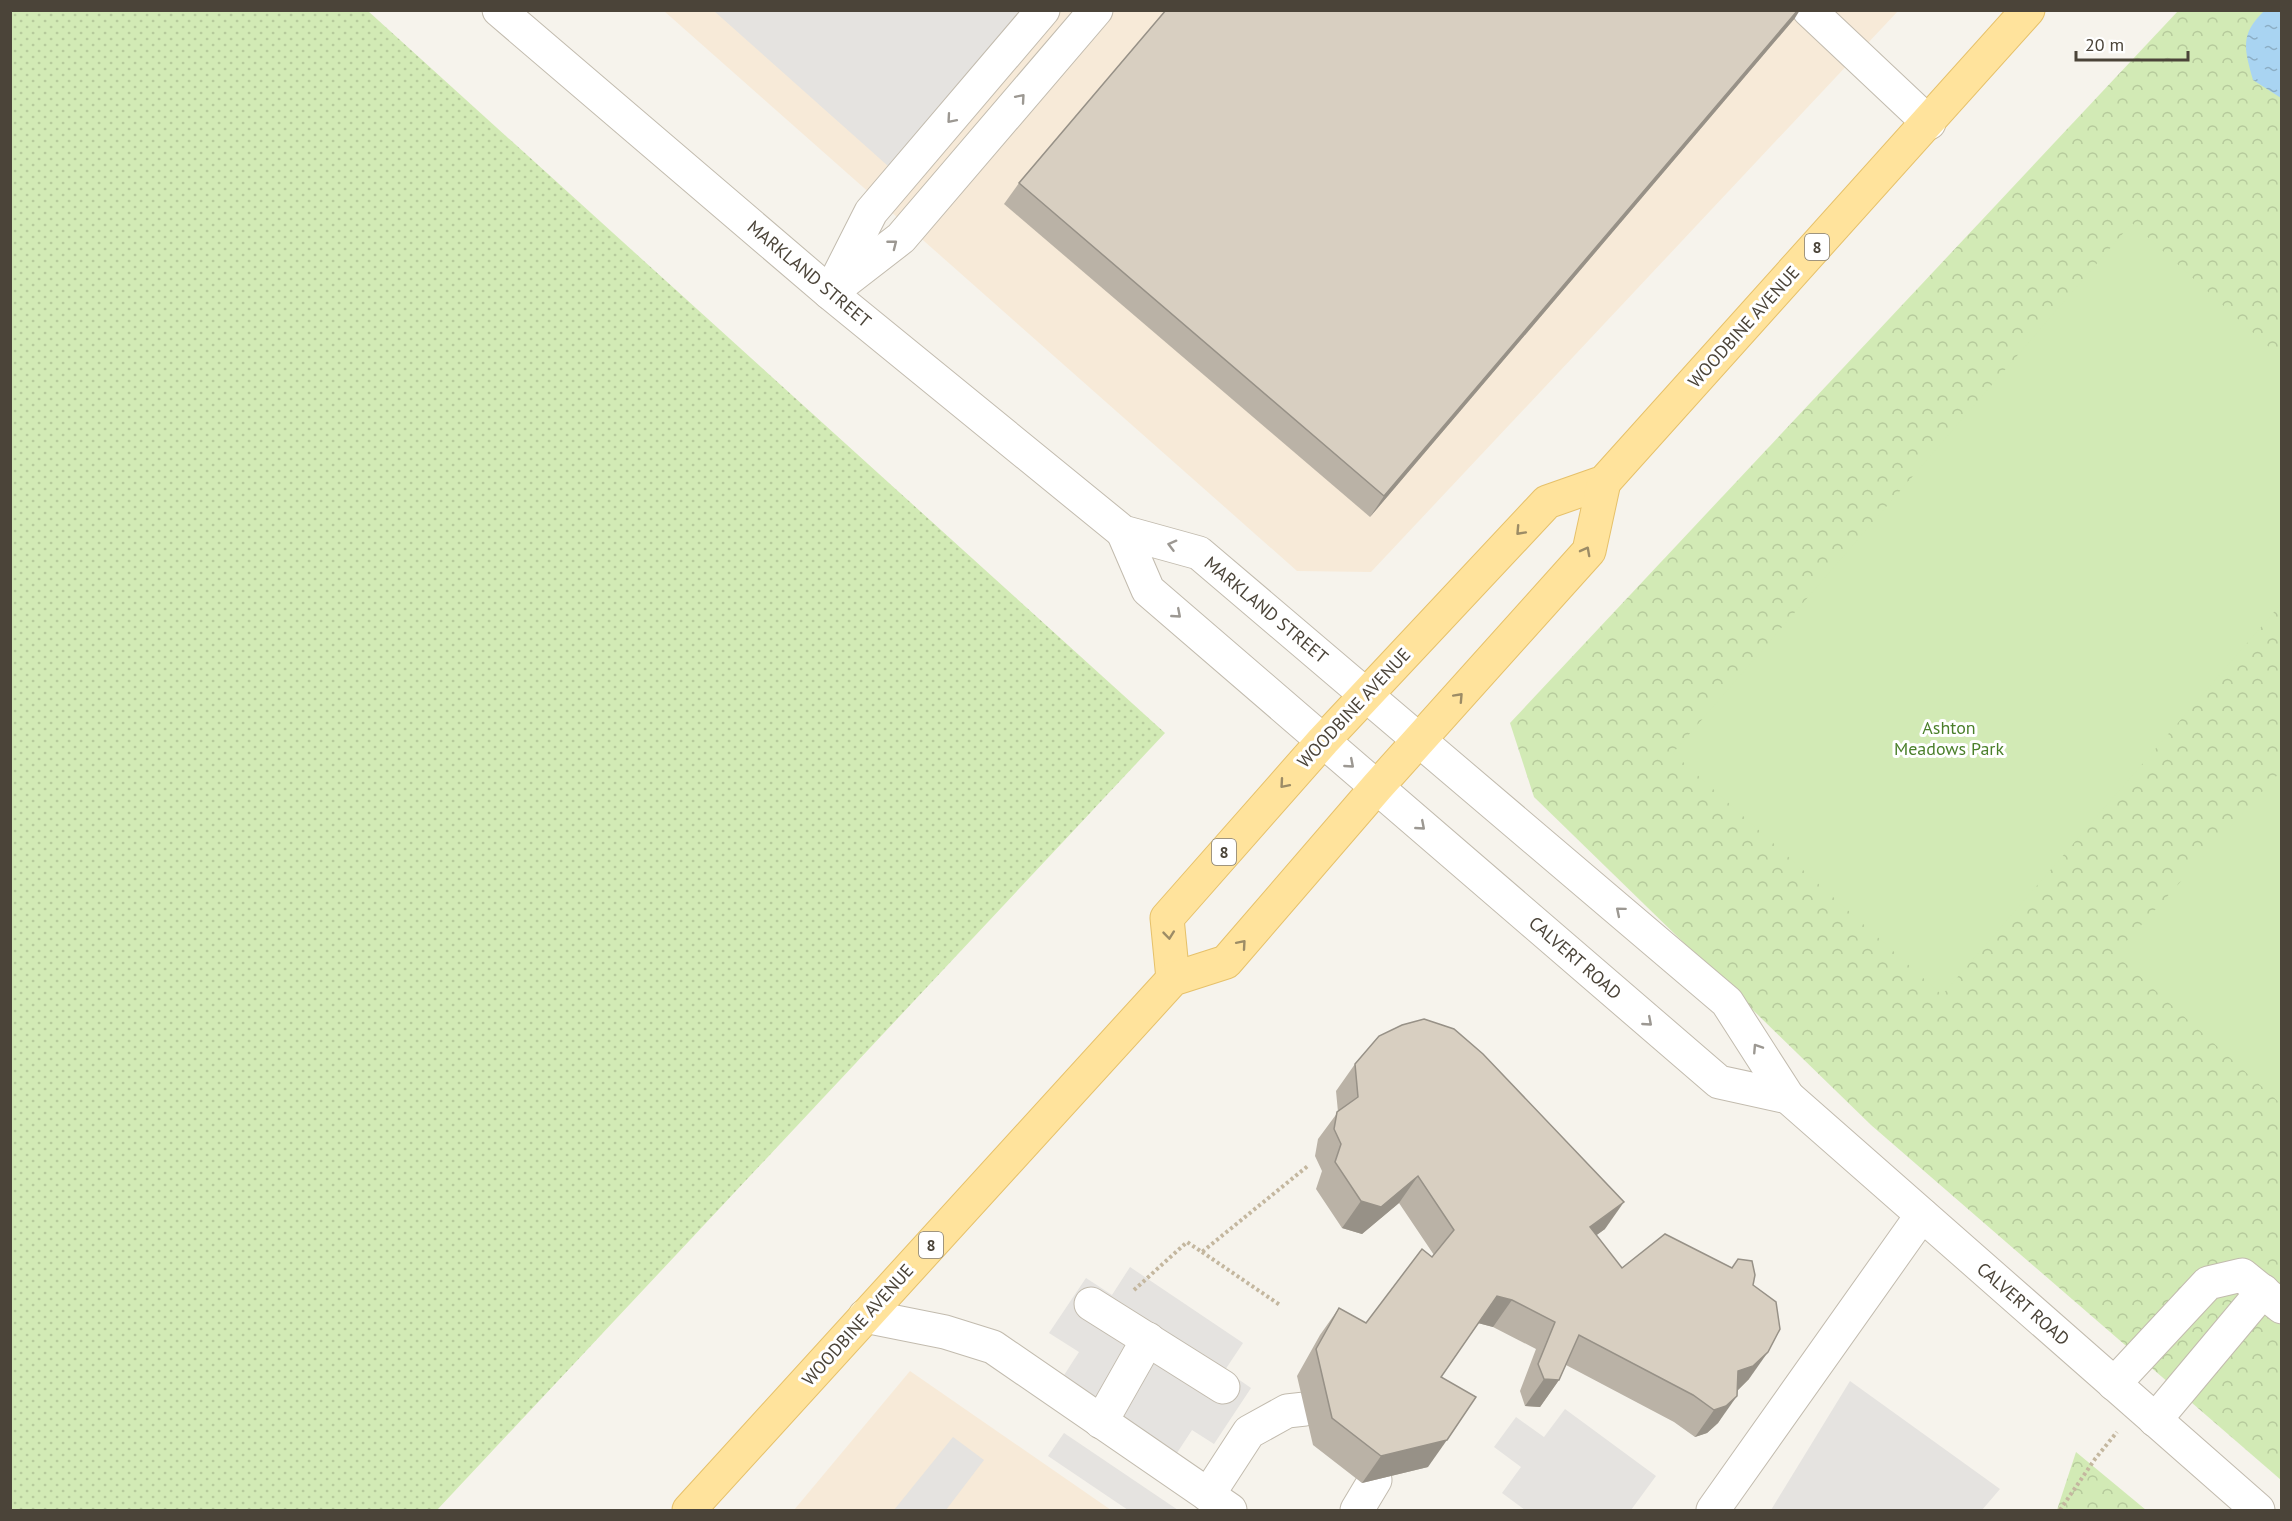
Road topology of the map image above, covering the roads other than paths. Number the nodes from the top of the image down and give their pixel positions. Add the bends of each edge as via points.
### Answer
1 (499, 10) edge
2 (1043, 10) edge
3 (1096, 10) edge
4 (1809, 10) edge
5 (2028, 10) edge
6 (1929, 123) junction
7 (830, 293) junction
8 (1604, 482) junction
9 (1123, 532) junction
10 (1366, 694) junction
11 (1419, 740) junction
12 (1323, 741) junction
13 (1377, 787) junction
14 (1173, 979) junction
15 (1788, 1097) junction
16 (1922, 1215) junction
17 (2272, 1299) edge
18 (1099, 1309) road end
19 (866, 1316) junction
20 (1148, 1339) junction
21 (2114, 1384) junction
22 (1223, 1387) dead end
23 (1305, 1409) dead end
24 (2147, 1413) junction
25 (1101, 1422) junction
26 (1375, 1480) edge
27 (1219, 1503) edge
28 (689, 1510) edge
29 (1357, 1510) edge
30 (1713, 1510) edge
31 (2258, 1510) edge

1 - 7 street, MARKLAND STREET
2 -> 7 street via 871,212
7 -> 3 street via 901,238
4 - 6 street
5 - 6 main road, WOODBINE AVENUE / 8
6 - 8 main road, WOODBINE AVENUE / 8
7 - 9 street, MARKLAND STREET
8 -> 10 main road, WOODBINE AVENUE / 8 via 1547,502
11 -> 8 main road, WOODBINE AVENUE / 8 via 1589,551
10 -> 9 street, MARKLAND STREET via 1199,553
9 -> 12 street, MARKLAND STREET via 1148,590
10 - 11 street, MARKLAND STREET
10 - 12 main road, WOODBINE AVENUE / 8
11 - 13 main road, WOODBINE AVENUE / 8
15 -> 11 street, CALVERT ROAD via 1727,1002
12 -> 13 street, CALVERT ROAD
12 -> 14 main road, WOODBINE AVENUE / 8 via 1167,918
14 -> 13 main road, WOODBINE AVENUE / 8 via 1226,962
13 -> 15 street, CALVERT ROAD via 1719,1082
14 - 19 main road, WOODBINE AVENUE / 8
15 - 16 street, CALVERT ROAD
16 - 21 street, CALVERT ROAD
16 - 30 street
17 - 21 street via 2242,1275 2208,1283
17 - 24 street
18 - 20 street
19 - 25 street via 945,1332 993,1347
19 - 28 main road, WOODBINE AVENUE / 8
20 - 22 street
20 - 25 street
21 - 24 street, CALVERT ROAD
23 - 27 street via 1287,1411 1249,1432
24 - 31 street, CALVERT ROAD
25 - 27 street
26 - 29 street

